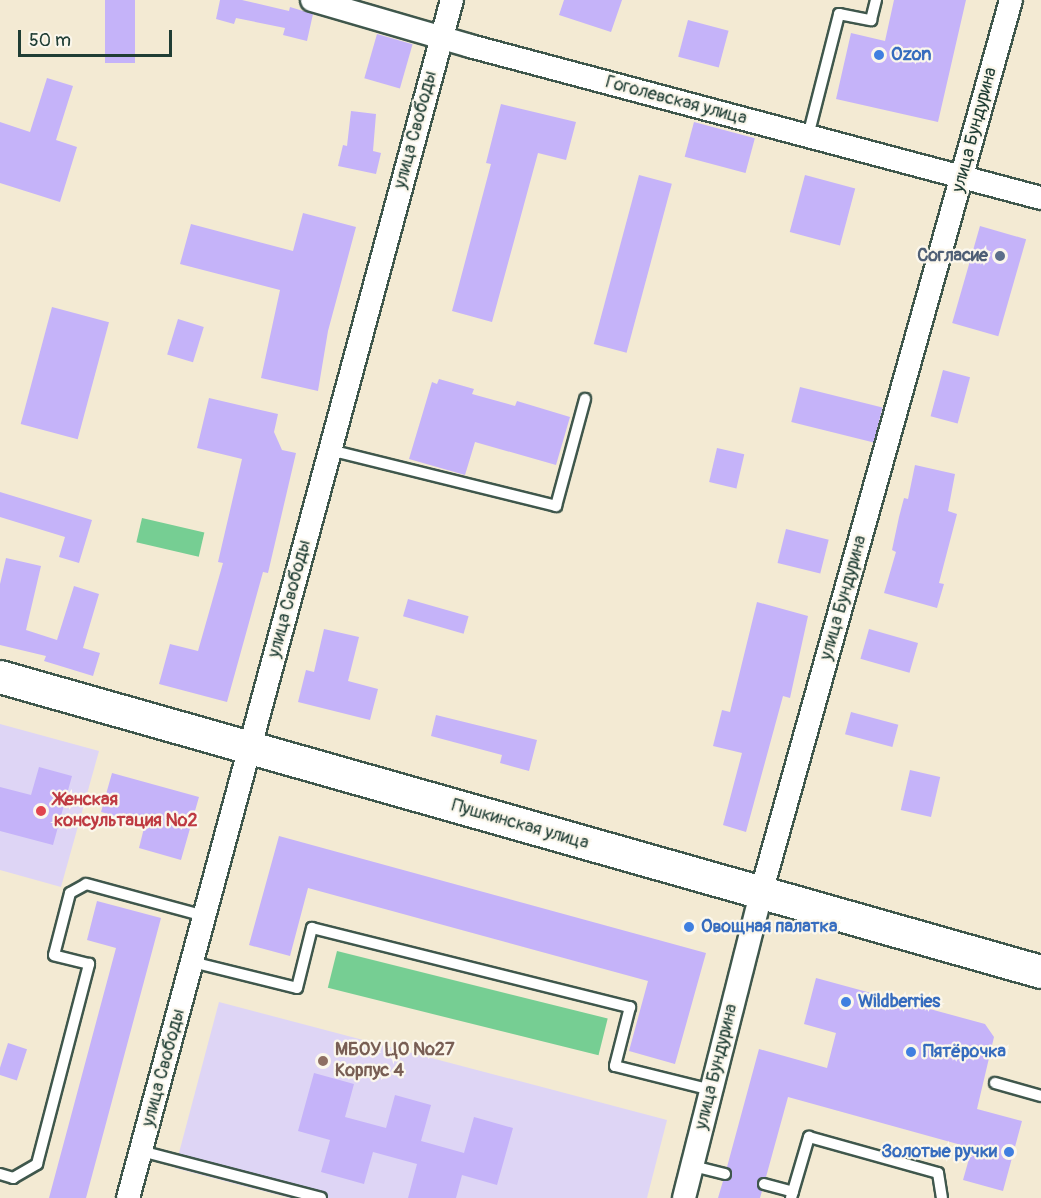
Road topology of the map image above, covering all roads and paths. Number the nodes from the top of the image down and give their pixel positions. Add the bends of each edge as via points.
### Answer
1 (312, 0) edge
2 (452, 0) edge
3 (876, 0) edge
4 (1011, 0) edge
5 (441, 37) junction
6 (808, 136) junction
7 (963, 176) junction
8 (1041, 198) edge
9 (585, 399) dead end
10 (330, 450) junction
11 (0, 677) edge
12 (250, 748) junction
13 (761, 893) junction
14 (205, 916) junction
15 (192, 962) junction
16 (1041, 972) edge
17 (995, 1083) dead end
18 (711, 1090) junction
19 (1041, 1096) edge
20 (141, 1151) junction
21 (693, 1166) junction
22 (0, 1174) edge
23 (725, 1174) dead end
24 (764, 1184) dead end
25 (792, 1195) edge
26 (128, 1198) edge
27 (321, 1198) edge
28 (684, 1198) edge
29 (942, 1198) edge

1 - 5 street, Гоголевская улица
2 - 5 street, улица Свободы
3 - 6 lane via 871,20 839,14
4 - 7 street, улица Бундурина
5 - 6 street, Гоголевская улица
5 - 10 street, улица Свободы
6 - 7 street, Гоголевская улица
7 - 8 street, Гоголевская улица
7 - 13 street, улица Бундурина
9 - 10 lane via 556,506
10 - 12 street, улица Свободы
11 - 12 street, Пушкинская улица
12 - 13 street, Пушкинская улица
12 - 14 street, улица Свободы
13 - 16 street, Пушкинская улица
13 - 18 street, улица Бундурина
14 - 15 street, улица Свободы
14 - 22 lane via 86,884 70,893 54,955 89,964 36,1164 13,1178
15 - 18 lane via 297,988 312,928 630,1007 615,1066
15 - 20 street, улица Свободы
17 - 19 lane
18 - 21 street, улица Бундурина
20 - 26 street, улица Свободы
20 - 27 lane
21 - 23 lane
21 - 28 street, улица Бундурина
24 - 25 lane
25 - 29 lane via 809,1137 938,1173

